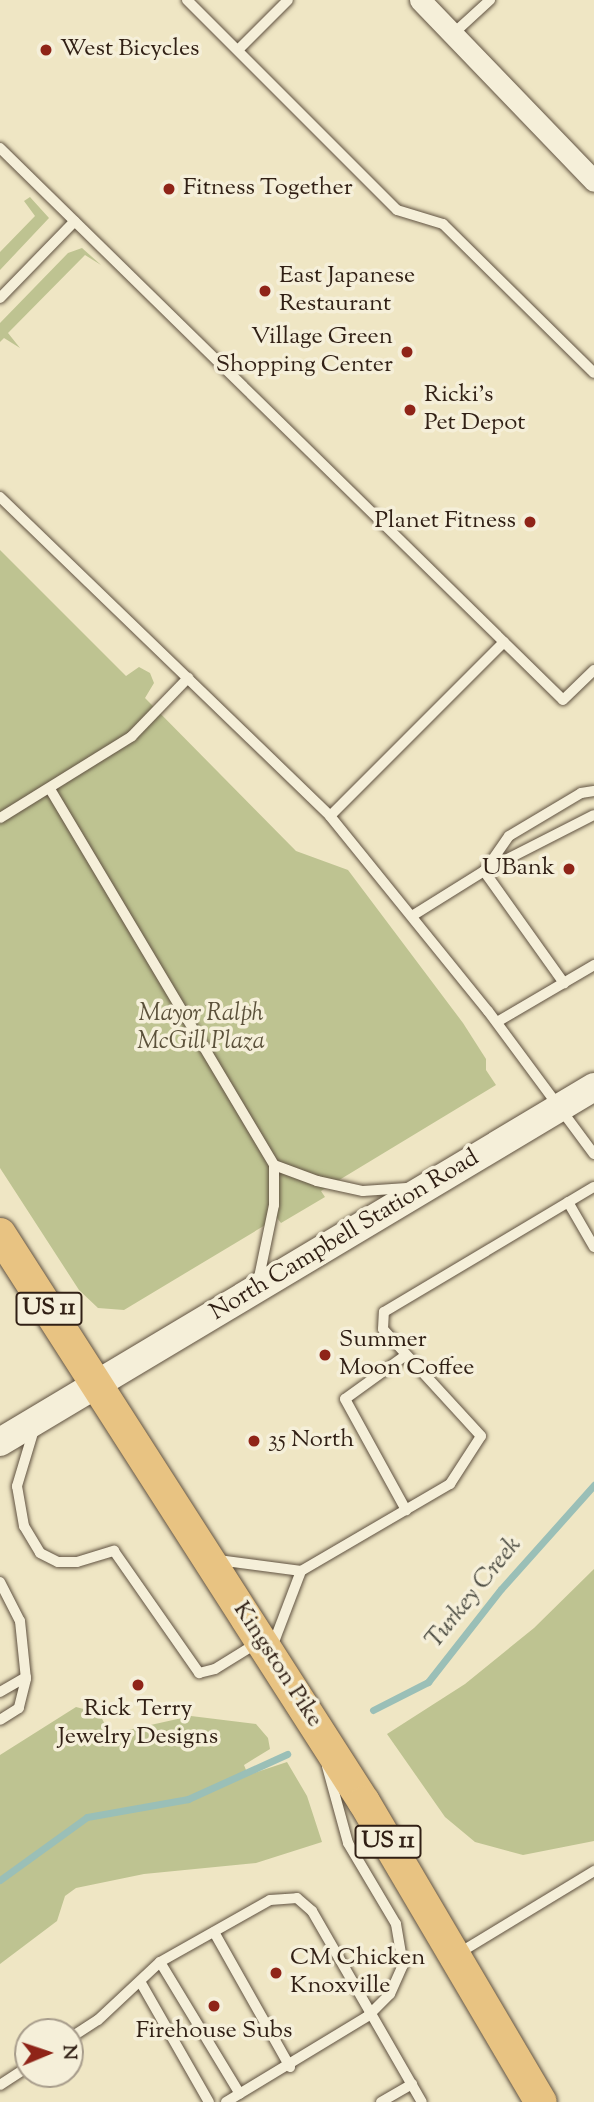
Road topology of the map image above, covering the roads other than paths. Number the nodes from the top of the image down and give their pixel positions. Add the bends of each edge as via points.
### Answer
1 (187, 0) edge
2 (288, 0) edge
3 (420, 0) edge
4 (490, 0) edge
5 (454, 33) junction
6 (239, 49) junction
7 (0, 148) edge
8 (594, 181) edge
9 (75, 220) junction
10 (0, 298) edge
11 (594, 373) edge
12 (0, 497) edge
13 (504, 642) junction
14 (594, 670) edge
15 (188, 678) junction
16 (50, 789) junction
17 (594, 792) edge
18 (594, 815) edge
19 (330, 816) junction
20 (0, 818) edge
21 (484, 871) junction
22 (412, 916) junction
23 (594, 965) edge
24 (564, 983) junction
25 (497, 1022) junction
26 (594, 1087) edge
27 (561, 1106) junction
28 (594, 1154) edge
29 (274, 1165) junction
30 (434, 1183) junction
31 (594, 1187) edge
32 (568, 1202) junction
33 (0, 1234) edge
34 (594, 1247) edge
35 (256, 1289) junction
36 (406, 1355) junction
37 (97, 1384) junction
38 (37, 1420) junction
39 (0, 1442) edge
40 (406, 1510) junction
41 (209, 1559) junction
42 (300, 1572) junction
43 (0, 1582) edge
44 (266, 1647) junction
45 (26, 1676) junction
46 (0, 1692) edge
47 (0, 1720) edge
48 (319, 1730) junction
49 (594, 1871) edge
50 (214, 1932) junction
51 (456, 1955) junction
52 (160, 1962) junction
53 (141, 1983) junction
54 (368, 2016) junction
55 (84, 2027) edge
56 (290, 2067) junction
57 (412, 2084) junction
58 (240, 2094) junction
59 (209, 2102) edge
60 (226, 2102) edge
61 (381, 2102) edge
62 (422, 2102) edge
63 (541, 2102) edge

1 - 6 lane
2 - 6 lane
3 - 5 street
4 - 5 lane
5 - 8 street
6 - 11 lane via 397,210 443,224
7 - 9 lane
9 - 10 lane
9 - 13 lane
12 - 15 lane
13 - 14 lane via 563,699
13 - 19 lane
15 - 16 lane via 132,736
15 - 19 lane
16 - 20 lane
16 - 29 lane
17 - 21 lane via 581,793 509,836
18 - 21 lane
19 - 22 lane
21 - 22 lane
21 - 24 lane
22 - 25 lane
23 - 24 lane
24 - 25 lane
25 - 27 lane
26 - 27 main road, North Campbell Station Road
27 - 28 lane
27 - 30 main road, North Campbell Station Road
29 - 30 lane via 363,1191
29 - 35 lane via 274,1205
30 - 35 main road, North Campbell Station Road
31 - 32 lane
32 - 34 lane
32 - 36 lane via 384,1312 383,1329
33 - 37 main road, Kingston Pike / US 11
35 - 37 main road, North Campbell Station Road
36 - 40 lane via 345,1399
36 - 40 lane via 481,1436 450,1484
37 - 38 main road, North Campbell Station Road
37 - 41 main road, Kingston Pike / US 11
38 - 39 main road, North Campbell Station Road
38 - 44 lane via 18,1486 24,1526 40,1553 58,1562 77,1562 114,1551 199,1673
40 - 42 lane
41 - 42 lane
41 - 44 main road, Kingston Pike / US 11
42 - 44 lane
43 - 45 lane via 20,1621
44 - 48 main road, Kingston Pike / US 11
45 - 46 lane
45 - 47 lane via 19,1708
48 - 51 main road, Kingston Pike / US 11
48 - 54 lane via 348,1843 402,1940 403,1965 396,1982
49 - 51 lane
50 - 52 lane
50 - 54 lane via 270,1900 297,1898 312,1911
50 - 56 lane
51 - 63 main road, Kingston Pike / US 11
52 - 53 lane
52 - 58 lane
53 - 55 lane
53 - 59 lane
54 - 56 lane
54 - 57 lane
56 - 58 lane
57 - 61 lane
57 - 62 lane
58 - 60 lane

